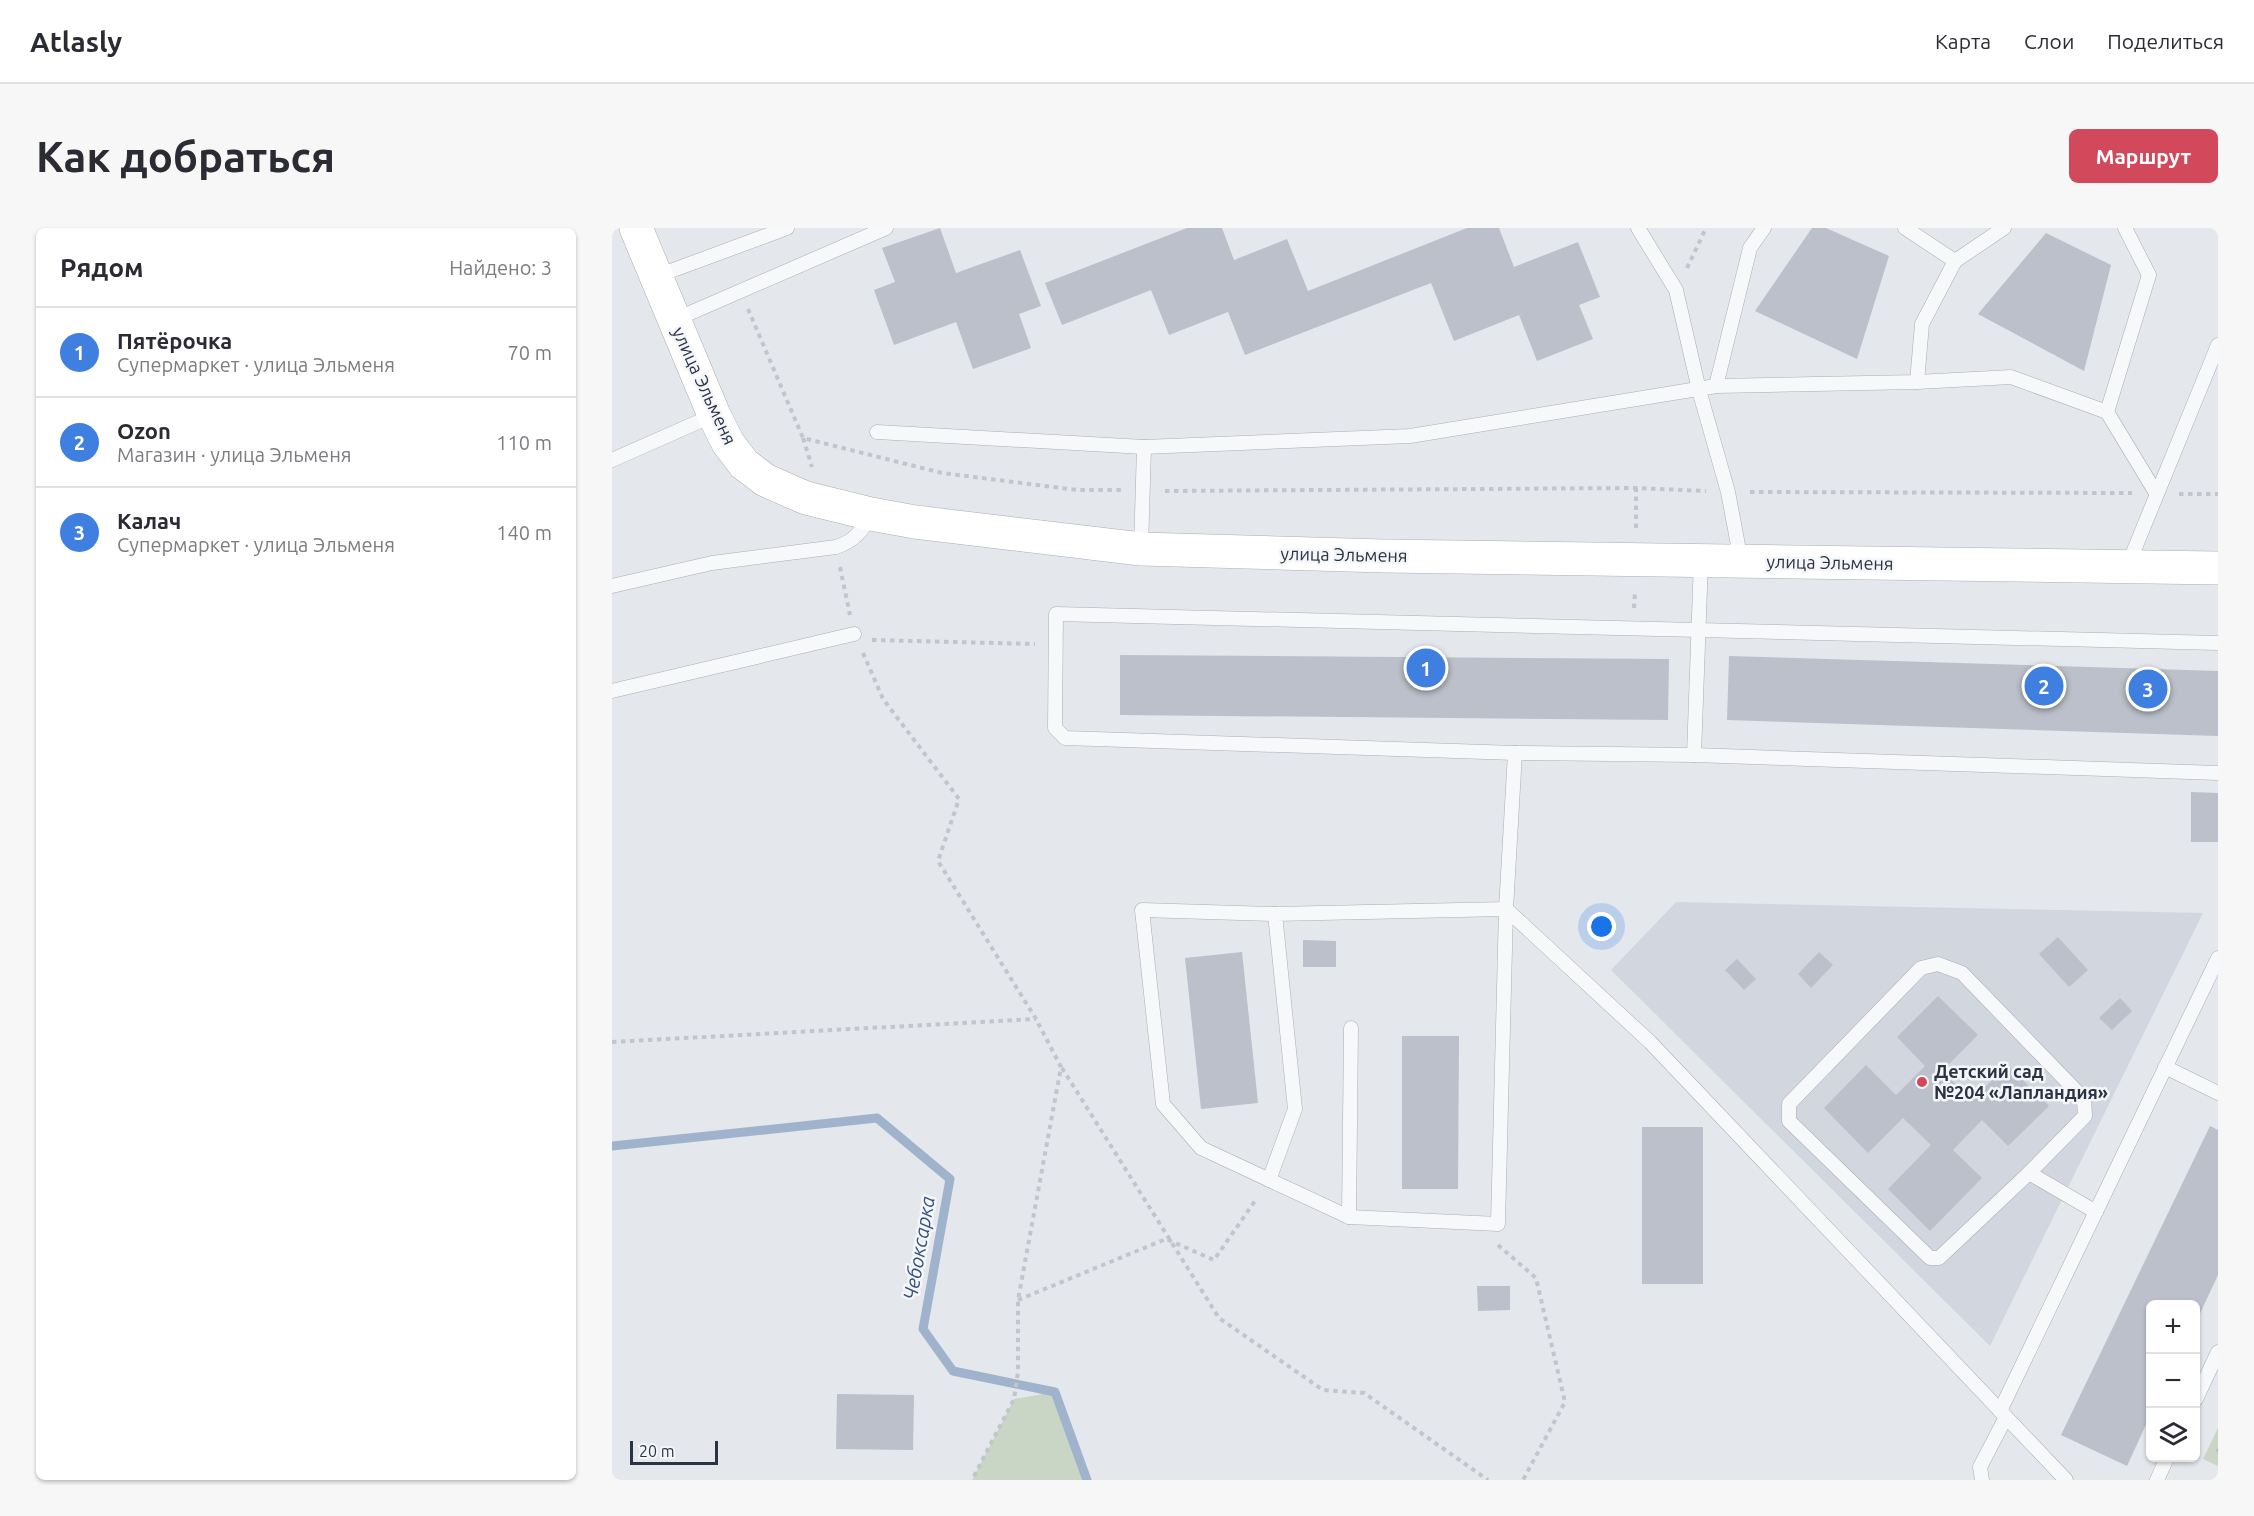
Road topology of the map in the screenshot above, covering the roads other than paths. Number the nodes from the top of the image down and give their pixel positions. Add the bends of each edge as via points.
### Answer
1 (636, 228) edge
2 (787, 228) edge
3 (886, 228) edge
4 (1638, 228) edge
5 (1764, 228) edge
6 (1905, 228) edge
7 (2004, 228) edge
8 (2125, 228) edge
9 (1955, 261) junction
10 (655, 276) junction
11 (674, 320) junction
12 (2218, 345) edge
13 (1917, 382) junction
14 (1716, 386) junction
15 (1699, 390) junction
16 (2108, 412) junction
17 (714, 415) junction
18 (877, 432) dead end
19 (1144, 447) junction
20 (612, 460) edge
21 (2156, 493) junction
22 (872, 514) junction
23 (1141, 549) junction
24 (1701, 560) junction
25 (1742, 562) junction
26 (2218, 568) edge
27 (2127, 569) junction
28 (612, 586) edge
29 (1699, 632) junction
30 (854, 634) road end
31 (2218, 643) edge
32 (612, 691) edge
33 (1515, 753) junction
34 (1694, 755) junction
35 (2218, 772) edge
36 (1506, 909) junction
37 (1275, 914) junction
38 (2218, 958) edge
39 (1351, 1028) dead end
40 (2165, 1067) junction
41 (2218, 1093) edge
42 (2029, 1173) junction
43 (1269, 1180) junction
44 (2096, 1212) junction
45 (1349, 1217) junction
46 (2218, 1352) edge
47 (2200, 1390) edge
48 (2003, 1414) junction
49 (2166, 1462) edge
50 (1982, 1480) edge
51 (2066, 1480) edge
52 (2157, 1480) edge

1 - 10 street, улица Эльменя
2 - 10 lane
3 - 11 lane
4 - 15 lane via 1676,290
5 - 14 lane via 1750,248
6 - 9 lane
7 - 9 lane
8 - 16 lane via 2149,275
9 - 13 lane via 1923,324
10 - 11 street, улица Эльменя
11 - 17 street, улица Эльменя
12 - 21 lane
13 - 14 lane
13 - 16 lane via 2011,377
14 - 15 lane
15 - 19 lane via 1410,436
15 - 25 lane via 1728,492
16 - 21 lane
17 - 20 lane
17 - 22 street, улица Эльменя via 744,464 765,480 823,502
18 - 19 lane
19 - 23 lane
21 - 27 lane
22 - 23 street, улица Эльменя
22 - 28 lane via 850,542 836,547 712,563
23 - 24 street, улица Эльменя
24 - 25 street, улица Эльменя
24 - 29 lane
25 - 27 street, улица Эльменя
26 - 27 street, улица Эльменя
29 - 31 lane
29 - 33 lane via 1056,614 1055,728 1065,738
29 - 34 lane
30 - 32 lane
33 - 34 lane
33 - 36 lane
34 - 35 lane
36 - 37 lane
36 - 45 lane via 1497,1224
36 - 48 lane via 1650,1042
37 - 43 lane via 1295,1109
37 - 43 lane via 1142,910 1163,1104 1201,1148
38 - 40 lane
39 - 45 lane
40 - 41 lane
40 - 44 lane
42 - 42 lane via 1938,1258 1930,1258 1790,1121 1788,1104 1921,968 1938,964 1962,973 2084,1099 2085,1116
42 - 44 lane
43 - 45 lane
44 - 48 lane
46 - 47 lane
48 - 50 lane via 1980,1467
48 - 51 lane
49 - 52 lane

